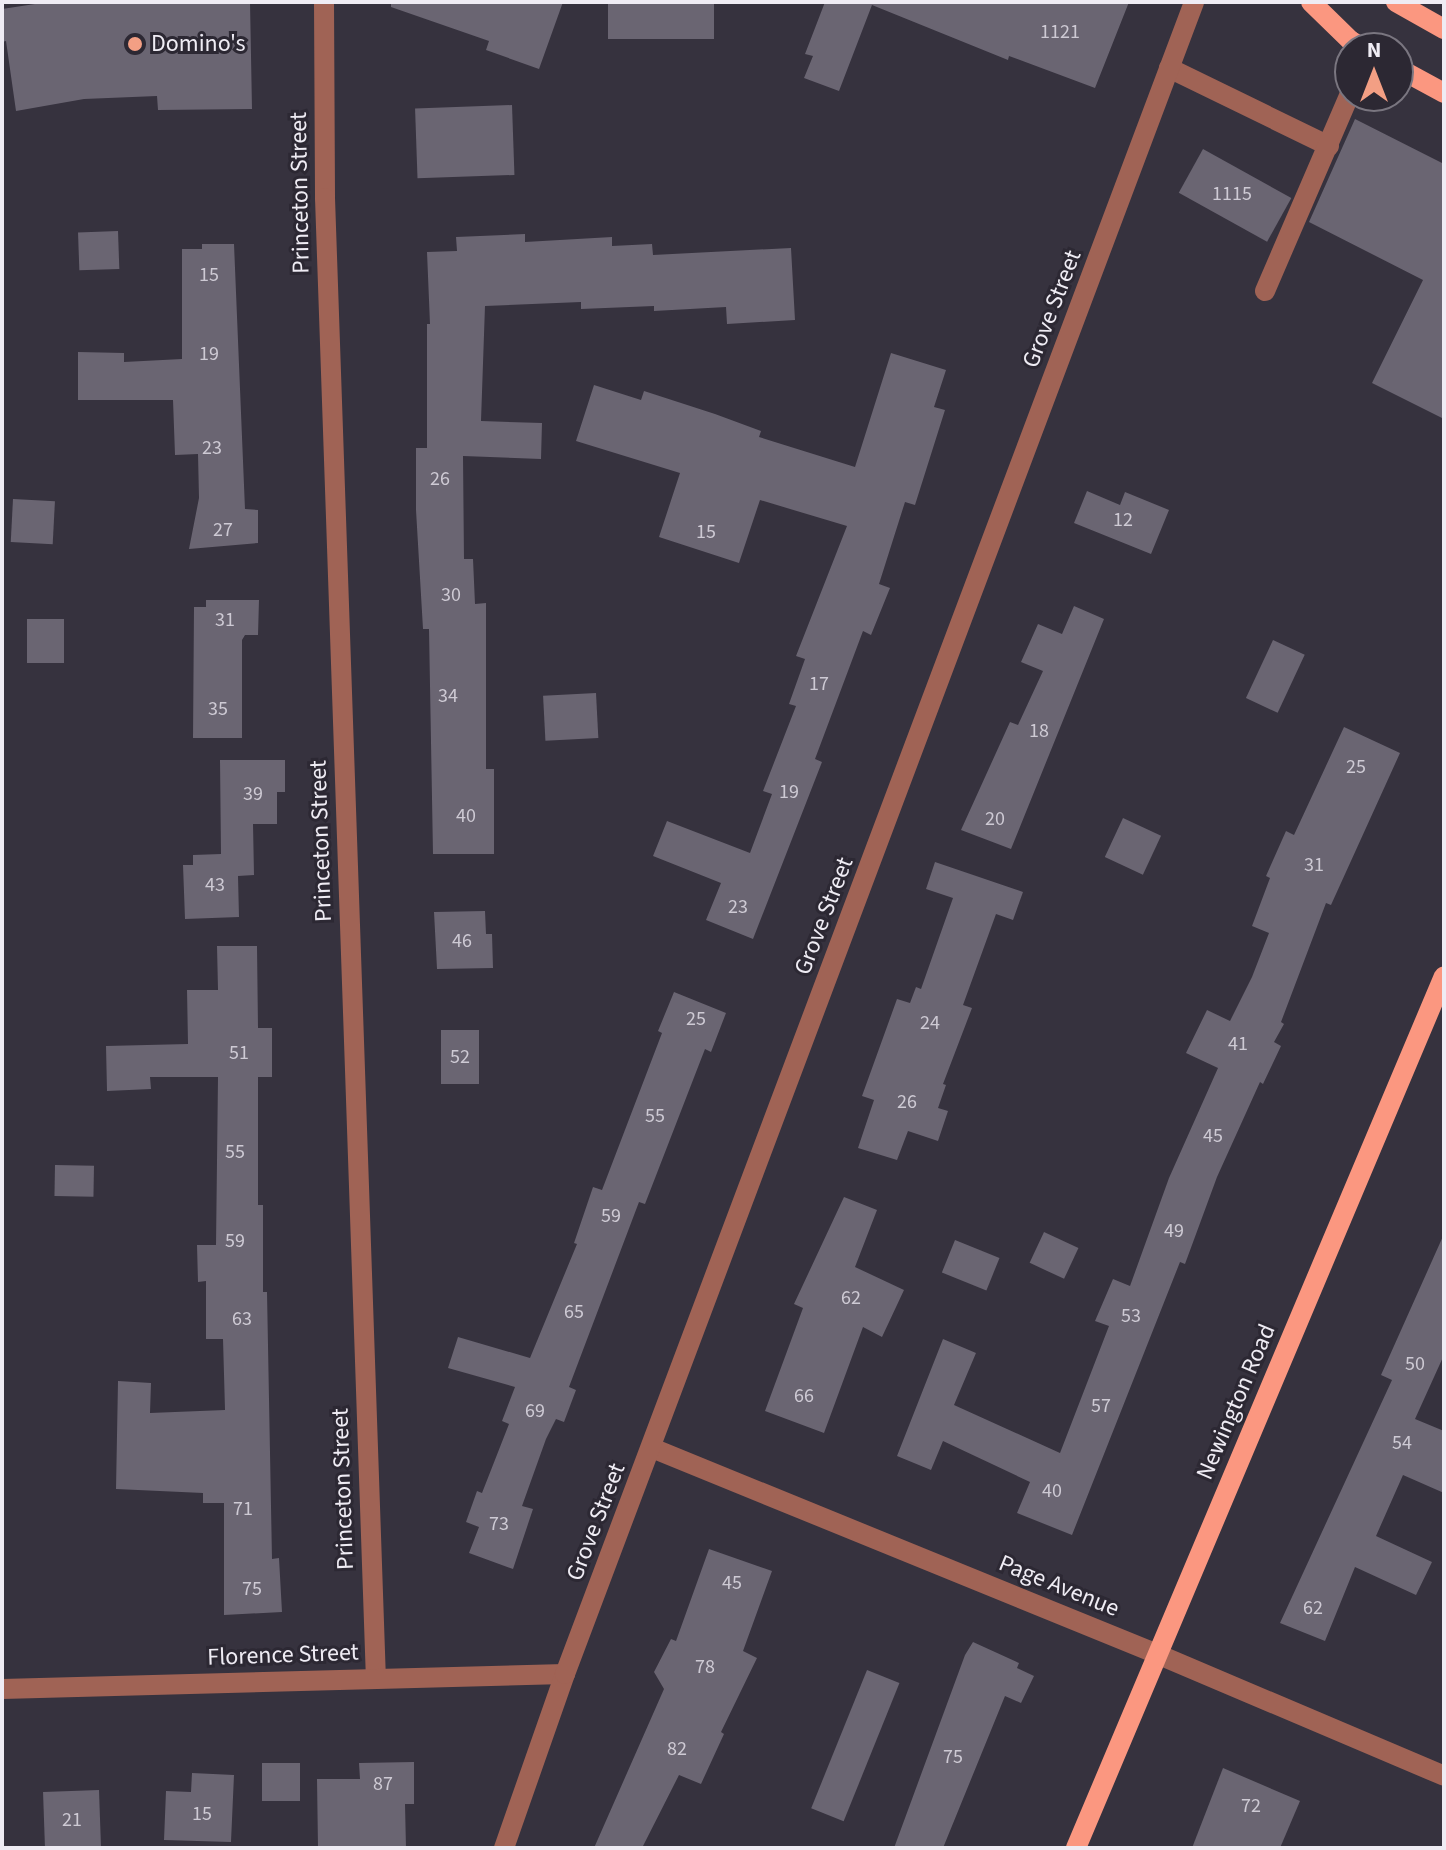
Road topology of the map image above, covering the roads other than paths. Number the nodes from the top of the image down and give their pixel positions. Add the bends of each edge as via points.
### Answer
1 (324, 2) edge
2 (1194, 2) edge
3 (1311, 2) edge
4 (1396, 2) edge
5 (1444, 29) edge
6 (1342, 32) edge
7 (1169, 68) junction
8 (1414, 77) edge
9 (1444, 93) edge
10 (1343, 112) edge
11 (1329, 146) junction
12 (1265, 291) dead end
13 (1444, 976) edge
14 (652, 1448) junction
15 (1157, 1654) junction
16 (565, 1674) junction
17 (376, 1679) junction
18 (2, 1689) edge
19 (1444, 1776) edge
20 (504, 1848) edge
21 (1076, 1848) edge

1 - 17 street, Princeton Street via 325,198
2 - 7 street, Grove Street
3 - 6 main road
4 - 5 main road
7 - 11 street
7 - 14 street, Grove Street
8 - 9 main road
10 - 11 street
11 - 12 street
13 - 15 main road, Newington Road
14 - 15 street, Page Avenue
14 - 16 street, Grove Street
15 - 19 street, Page Avenue
15 - 21 main road, Newington Road
16 - 17 street, Florence Street
16 - 20 street, Grove Street
17 - 18 street, Florence Street

